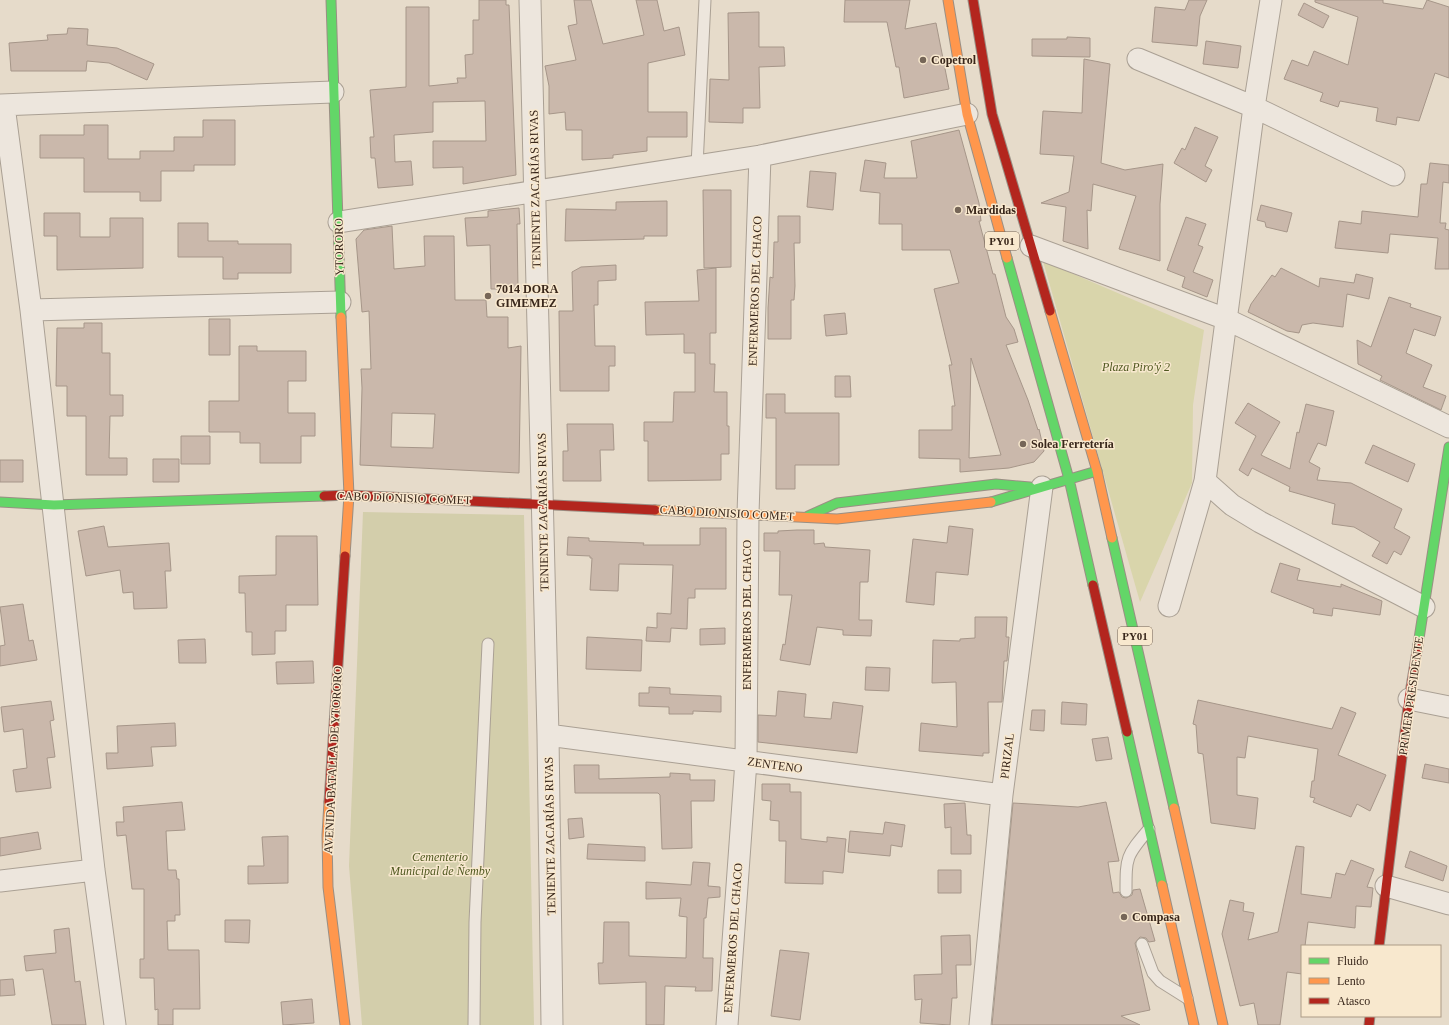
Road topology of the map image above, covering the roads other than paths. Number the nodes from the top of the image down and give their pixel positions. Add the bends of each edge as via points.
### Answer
1 (331, 0) edge
2 (530, 0) edge
3 (705, 0) edge
4 (948, 0) edge
5 (973, 0) edge
6 (1271, 0) edge
7 (1138, 59) dead end
8 (333, 92) junction
9 (2, 105) edge
10 (1254, 107) junction
11 (967, 114) junction
12 (760, 156) junction
13 (697, 166) junction
14 (1394, 175) dead end
15 (536, 191) junction
16 (339, 222) junction
17 (1031, 246) junction
18 (340, 302) junction
19 (31, 310) junction
20 (1226, 319) junction
21 (1449, 427) edge
22 (1449, 447) edge
23 (1097, 471) junction
24 (1069, 479) junction
25 (1205, 481) junction
26 (1040, 488) junction
27 (349, 495) junction
28 (1445, 499) edge
29 (0, 502) edge
30 (542, 504) junction
31 (54, 505) junction
32 (748, 514) junction
33 (807, 517) junction
34 (1169, 606) dead end
35 (1424, 607) junction
36 (488, 644) dead end
37 (1409, 699) junction
38 (1449, 708) edge
39 (548, 734) junction
40 (746, 761) junction
41 (1002, 796) junction
42 (1149, 829) junction
43 (94, 870) junction
44 (0, 881) edge
45 (1386, 886) junction
46 (1126, 891) dead end
47 (1449, 904) edge
48 (1142, 944) dead end
49 (1379, 945) edge
50 (1188, 999) junction
51 (115, 1025) edge
52 (345, 1025) edge
53 (474, 1025) edge
54 (552, 1025) edge
55 (727, 1025) edge
56 (980, 1025) edge
57 (1194, 1025) edge
58 (1223, 1025) edge

1 - 8 main road, YTORORO
2 - 15 street, TENIENTE ZACARÍAS RIVAS
3 - 13 lane
4 - 11 main road, PY01
5 - 17 main road, PY01 via 992,114
6 - 10 street
7 - 10 street
8 - 9 street
8 - 16 main road, YTORORO
9 - 19 street
10 - 14 street
10 - 20 street
11 - 12 street
11 - 24 main road, PY01
12 - 13 street
12 - 32 street, ENFERMEROS DEL CHACO
13 - 15 street
15 - 16 street
15 - 30 street, TENIENTE ZACARÍAS RIVAS
16 - 18 main road, YTORORO
17 - 20 street
17 - 23 main road, PY01
18 - 19 street
18 - 27 main road, YTORORO
19 - 31 street
20 - 21 street
20 - 25 street
22 - 28 main road, PRIMER PRESIDENTE
23 - 24 main road, CABO DIONISIO COMET
23 - 58 main road, PY01 via 1169,803
24 - 26 main road, CABO DIONISIO COMET
24 - 42 main road, PY01 via 1147,807
25 - 34 street
25 - 35 street via 1232,505 1260,522
26 - 33 main road, CABO DIONISIO COMET via 998,501 837,519
26 - 33 main road, CABO DIONISIO COMET via 996,484 845,502 837,503
26 - 41 street, PIRIZAL
27 - 30 main road, CABO DIONISIO COMET
27 - 31 main road, CABO DIONISIO COMET
27 - 52 main road, AVENIDA BATALLA DE YTORORO via 327,834 328,887
28 - 35 main road, PRIMER PRESIDENTE
29 - 31 main road, CABO DIONISIO COMET
30 - 32 main road, CABO DIONISIO COMET
30 - 39 street, TENIENTE ZACARÍAS RIVAS
31 - 43 street
32 - 33 main road, CABO DIONISIO COMET
32 - 40 street, ENFERMEROS DEL CHACO
35 - 37 main road, PRIMER PRESIDENTE
36 - 53 lane via 475,922
37 - 38 street
37 - 45 main road, PRIMER PRESIDENTE
39 - 40 street, ZENTENO
39 - 54 street, TENIENTE ZACARÍAS RIVAS
40 - 41 street, ZENTENO
40 - 55 street, ENFERMEROS DEL CHACO
41 - 56 street, PIRIZAL
42 - 46 lane via 1130,850 1126,864
42 - 50 main road, PY01
43 - 44 street
43 - 51 street
45 - 47 street
45 - 49 main road, PRIMER PRESIDENTE
48 - 50 lane via 1153,973 1160,981
50 - 57 main road, PY01

